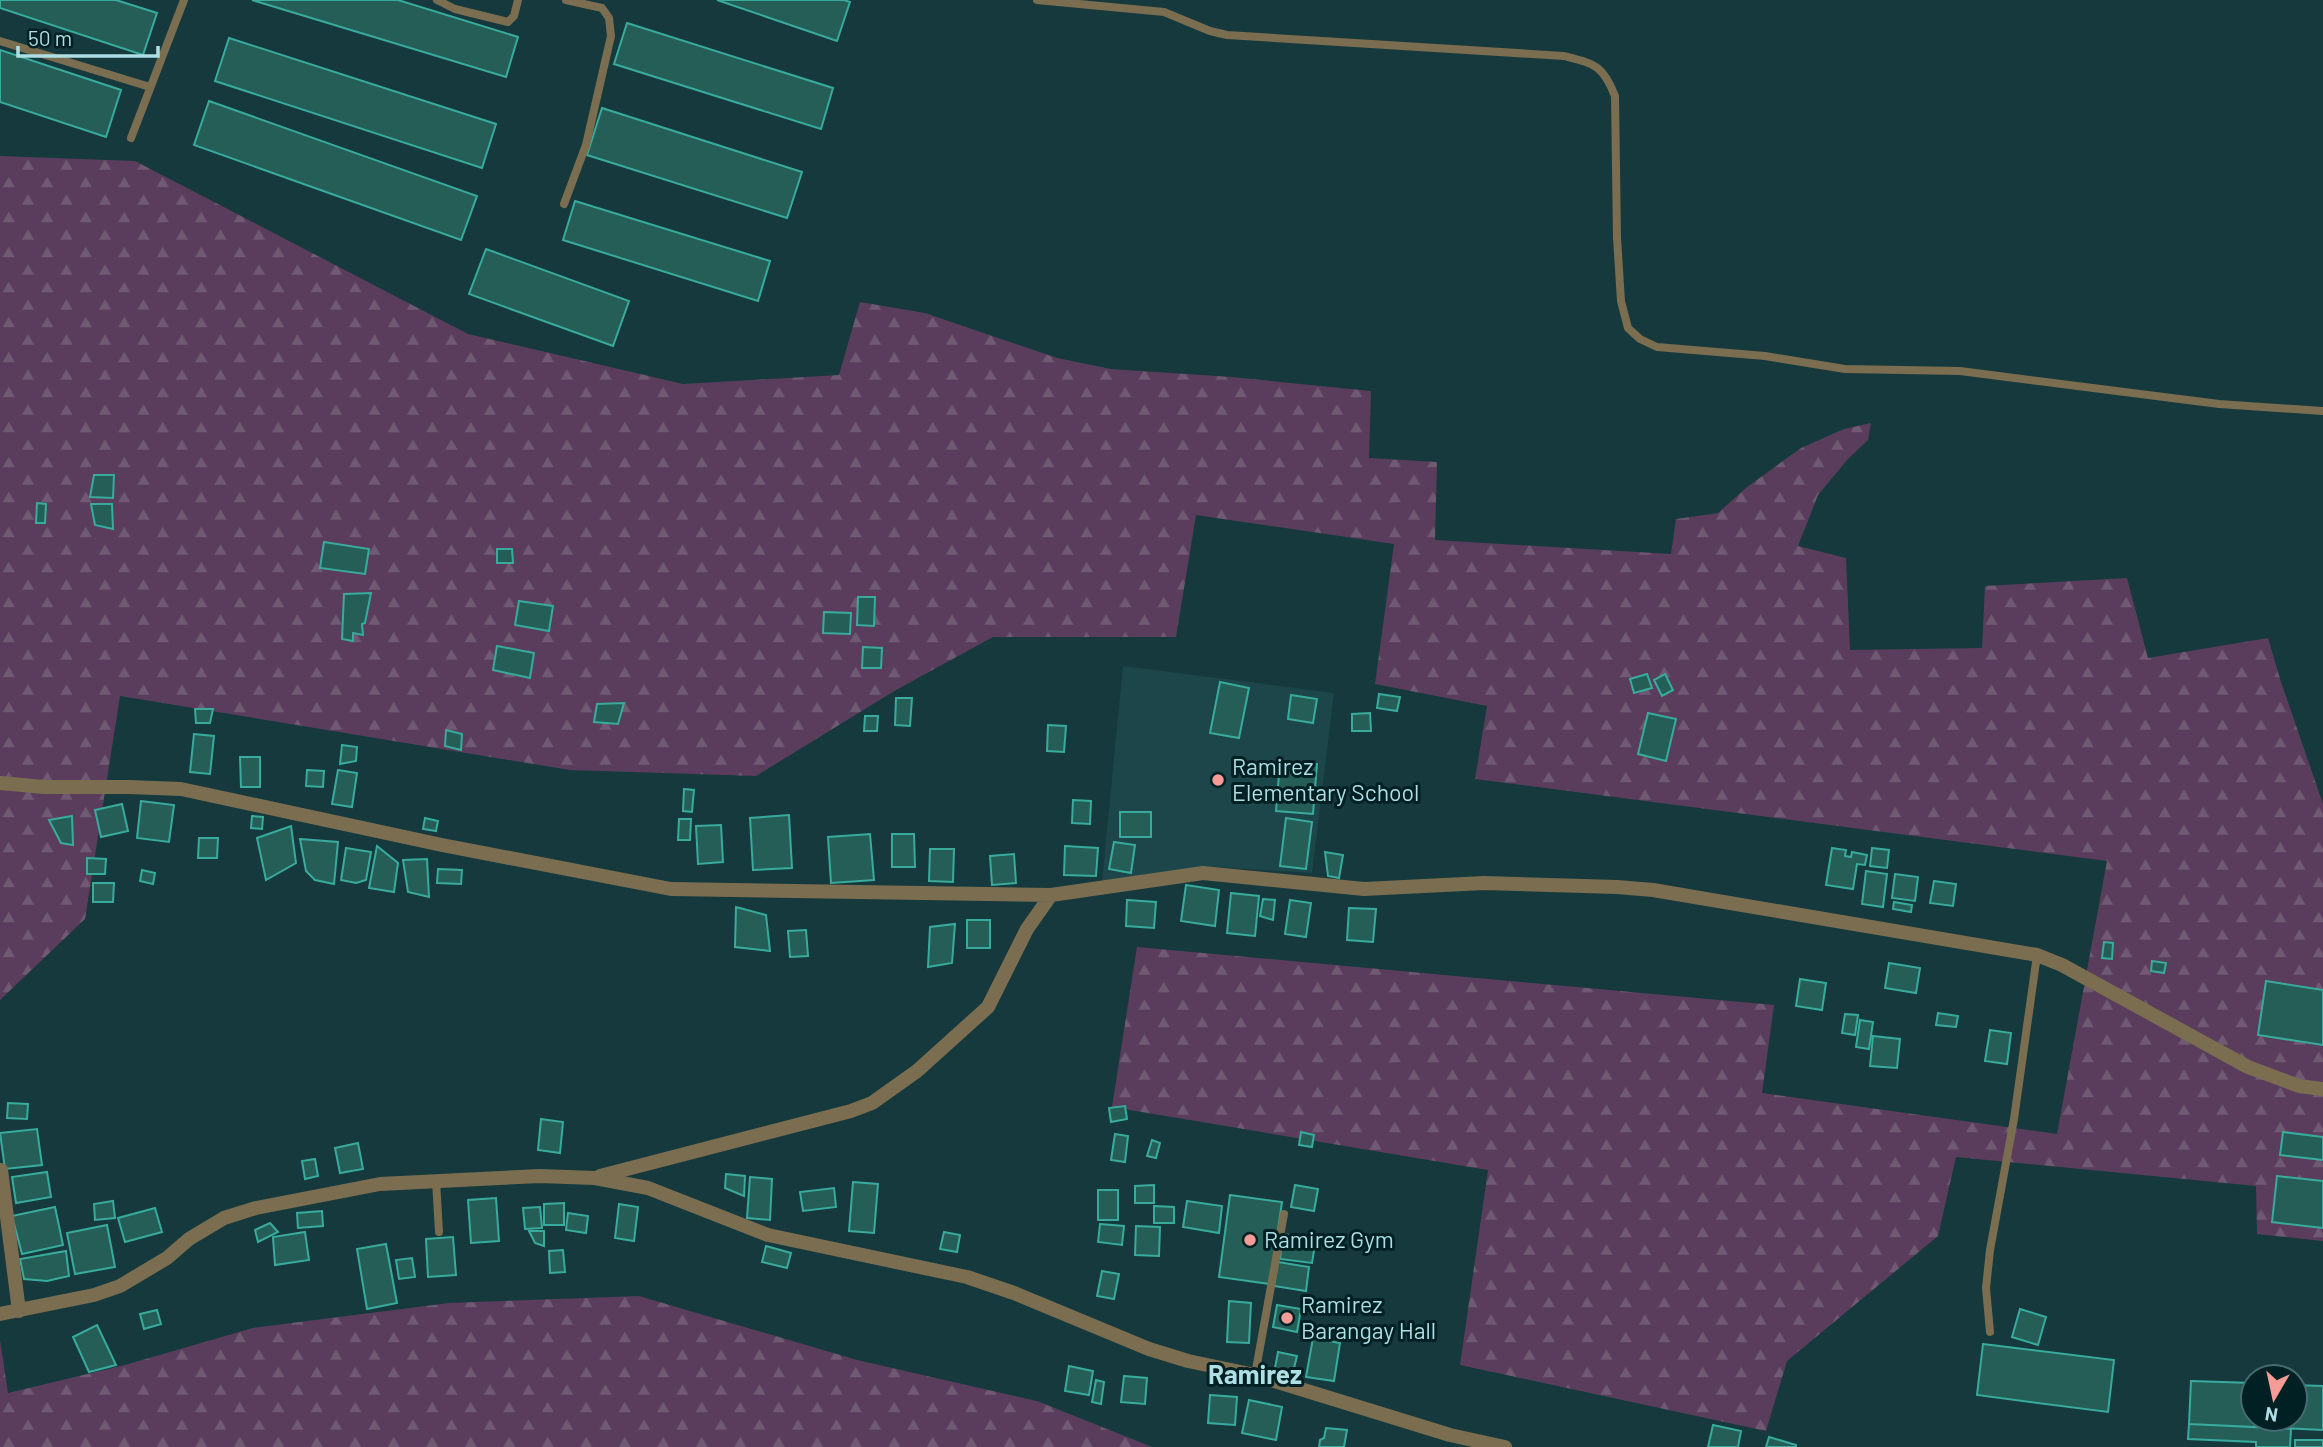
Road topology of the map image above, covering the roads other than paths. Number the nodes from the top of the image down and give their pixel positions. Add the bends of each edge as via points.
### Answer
1 (184, 0) edge
2 (437, 0) edge
3 (518, 0) edge
4 (566, 0) edge
5 (1038, 0) edge
6 (0, 40) edge
7 (150, 87) junction
8 (131, 138) dead end
9 (564, 204) dead end
10 (2323, 411) edge
11 (0, 783) edge
12 (1051, 895) junction
13 (2037, 955) junction
14 (2323, 1089) edge
15 (1, 1170) edge
16 (595, 1178) junction
17 (436, 1180) junction
18 (1284, 1214) dead end
19 (439, 1232) dead end
20 (19, 1311) junction
21 (0, 1314) edge
22 (1990, 1332) dead end
23 (1255, 1375) junction
24 (1449, 1441) edge
25 (1505, 1447) edge

1 - 7 lane
2 - 3 lane via 508,22
4 - 9 lane via 602,8 611,36 586,145
5 - 10 lane via 1164,12 1227,35 1564,56 1594,63 1607,76 1615,96 1620,301 1628,328 1657,347 1765,356 1845,369 1960,371 2219,404
6 - 7 lane
7 - 8 lane
11 - 12 street via 181,789 671,889
12 - 13 street via 1203,873 1364,889 1484,883 1617,887
12 - 16 street via 1027,929 988,1007 917,1071 872,1103
13 - 14 street via 2248,1067 2299,1086
13 - 22 lane via 1990,1250 1986,1288
15 - 20 street
16 - 17 street
16 - 23 street via 648,1188 768,1235 967,1277 1149,1349
17 - 19 lane
17 - 20 street via 328,1192 235,1214 120,1286
18 - 23 lane
20 - 21 street
23 - 24 street
24 - 25 street

